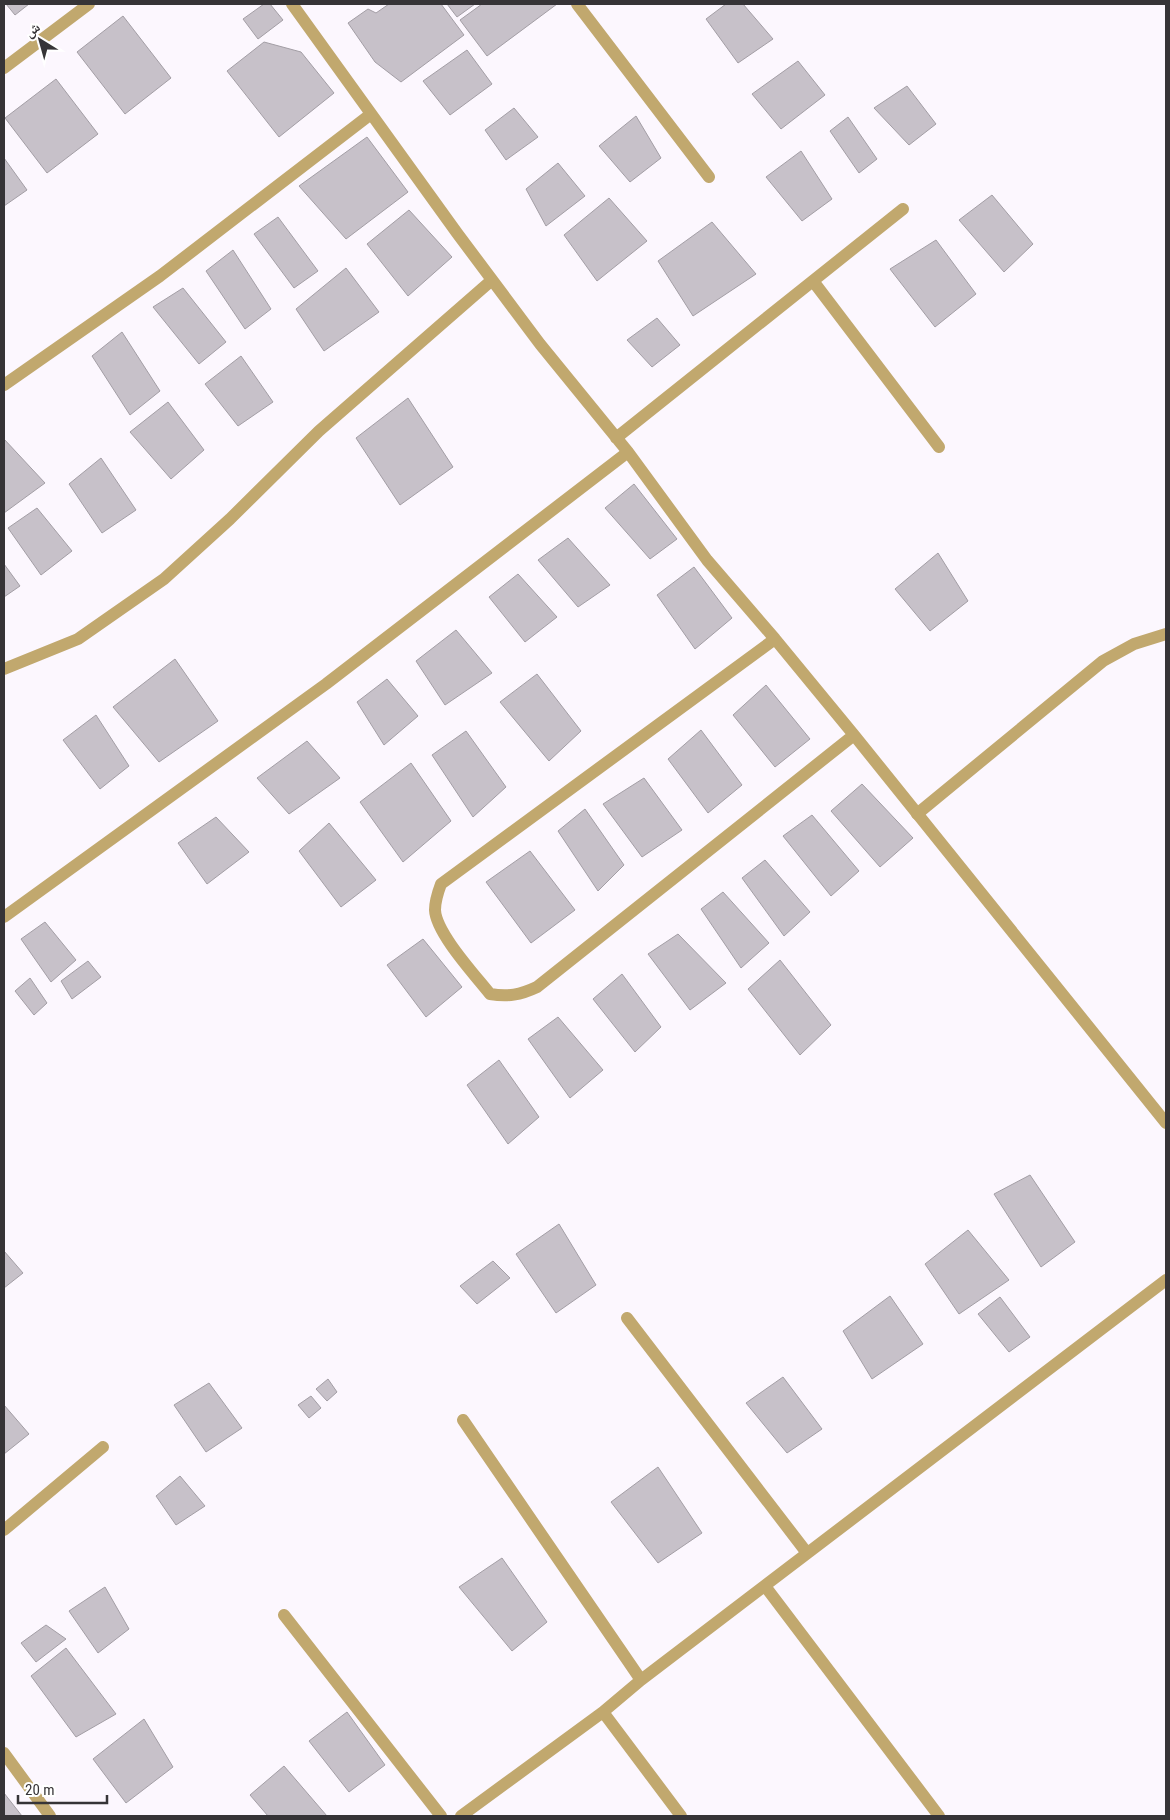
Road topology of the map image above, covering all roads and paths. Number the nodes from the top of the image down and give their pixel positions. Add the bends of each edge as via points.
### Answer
1 (89, 4) edge
2 (292, 4) edge
3 (577, 4) edge
4 (4, 68) edge
5 (371, 114) junction
6 (709, 177) dead end
7 (903, 209) dead end
8 (492, 280) junction
9 (813, 281) junction
10 (4, 385) edge
11 (616, 438) junction
12 (939, 447) dead end
13 (628, 452) junction
14 (1166, 634) edge
15 (775, 639) junction
16 (4, 668) edge
17 (854, 735) junction
18 (917, 814) junction
19 (4, 916) edge
20 (1166, 1123) edge
21 (1166, 1280) edge
22 (627, 1318) dead end
23 (463, 1420) dead end
24 (103, 1447) dead end
25 (4, 1530) edge
26 (807, 1554) junction
27 (765, 1586) junction
28 (284, 1615) dead end
29 (641, 1680) junction
30 (603, 1712) junction
31 (4, 1753) edge
32 (50, 1816) edge
33 (441, 1816) edge
34 (461, 1816) edge
35 (681, 1816) edge
36 (939, 1816) edge

1 - 4 street
2 - 5 street
3 - 6 street
5 - 8 street
5 - 10 street via 160,276
7 - 9 street
8 - 11 street
8 - 16 street via 319,431 164,579 78,639
9 - 11 street
9 - 12 street
11 - 13 street
13 - 15 street via 707,560
13 - 19 street via 326,684
14 - 18 street via 1134,644 1103,661
15 - 17 street
15 - 17 street via 441,884 435,912 442,933 490,994 504,997 537,987
17 - 18 street
18 - 20 street
21 - 26 street
22 - 26 street
23 - 29 street
24 - 25 street
26 - 27 street
27 - 29 street
27 - 36 street
28 - 33 street
29 - 30 street
30 - 34 street
30 - 35 street
31 - 32 street

